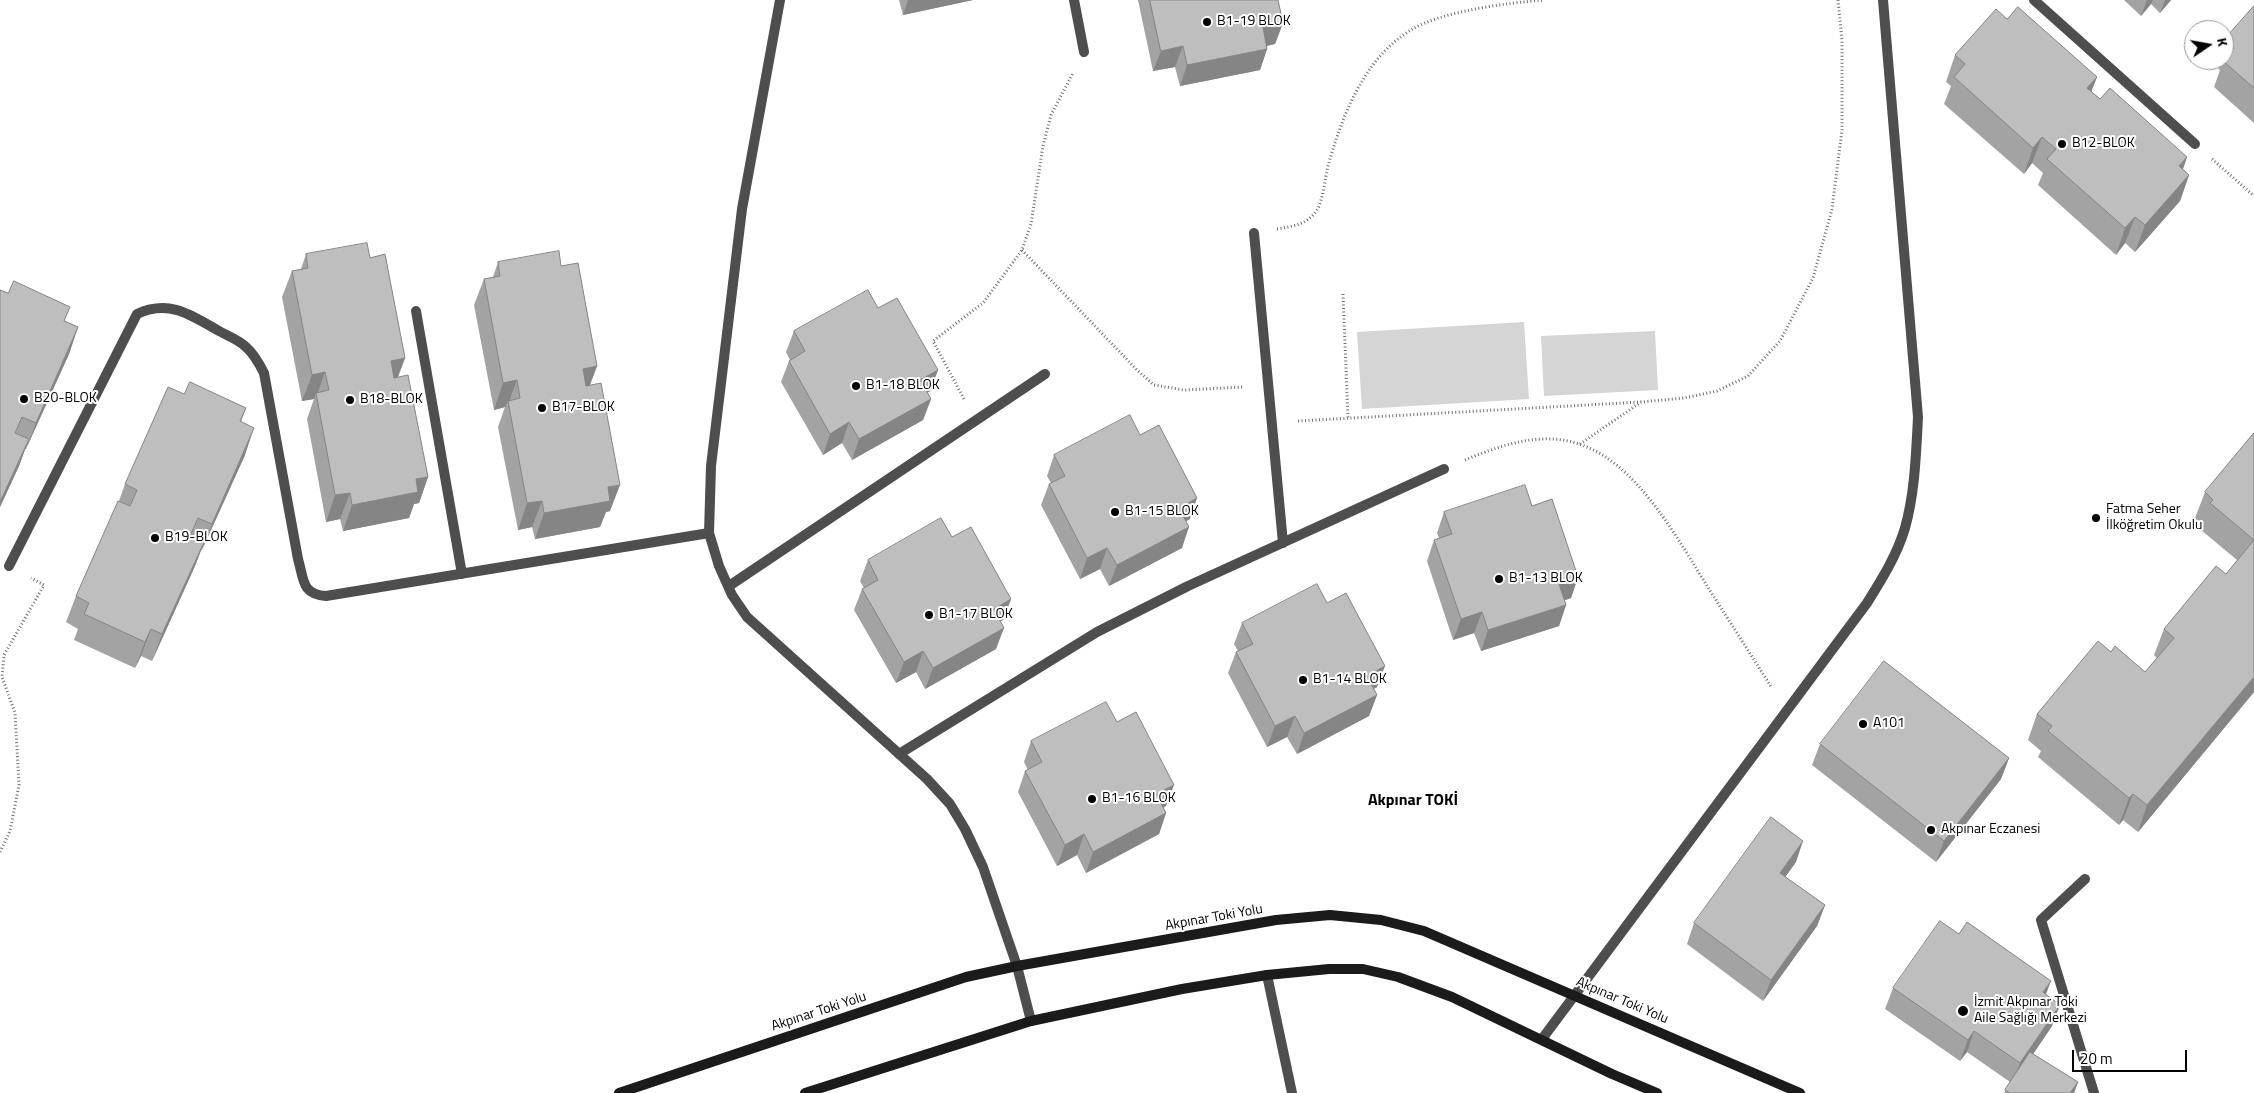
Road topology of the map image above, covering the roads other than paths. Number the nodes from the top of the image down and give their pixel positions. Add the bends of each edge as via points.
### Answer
1 (780, 0) edge
2 (1074, 0) edge
3 (1883, 0) edge
4 (2034, 0) edge
5 (1084, 52) road end
6 (2195, 144) road end
7 (1254, 233) road end
8 (416, 310) dead end
9 (1045, 374) dead end
10 (1444, 469) road end
11 (710, 533) junction
12 (1283, 543) junction
13 (9, 566) road end
14 (462, 574) junction
15 (729, 586) junction
16 (899, 754) junction
17 (2085, 879) dead end
18 (1016, 966) junction
19 (1267, 975) junction
20 (1574, 996) junction
21 (1031, 1021) junction
22 (1542, 1039) junction
23 (619, 1093) edge
24 (806, 1093) edge
25 (1292, 1093) edge
26 (1657, 1093) edge
27 (1800, 1093) edge
28 (2094, 1093) edge

1 - 11 street via 742,209 711,466
2 - 5 street
3 - 20 street via 1918,417 1914,480 1905,528 1889,567 1868,603
4 - 6 street
7 - 12 street
8 - 14 street
9 - 15 street
10 - 12 street
11 - 14 street
11 - 15 street via 719,566
12 - 16 street via 1097,632
13 - 14 street via 137,314 165,308 184,310 246,346 264,373 306,588 314,595 326,596
15 - 16 street via 747,617
16 - 18 street via 950,804 965,829 983,867
17 - 28 street via 2041,920
18 - 20 main road, Akpınar Toki Yolu via 1276,920 1330,915 1381,920 1424,932
18 - 21 street
18 - 23 main road, Akpınar Toki Yolu via 966,978
19 - 21 main road via 1182,989
19 - 22 main road via 1330,969 1363,969 1389,975 1452,997
19 - 25 street
20 - 22 street
20 - 27 main road, Akpınar Toki Yolu
21 - 24 main road
22 - 26 main road

